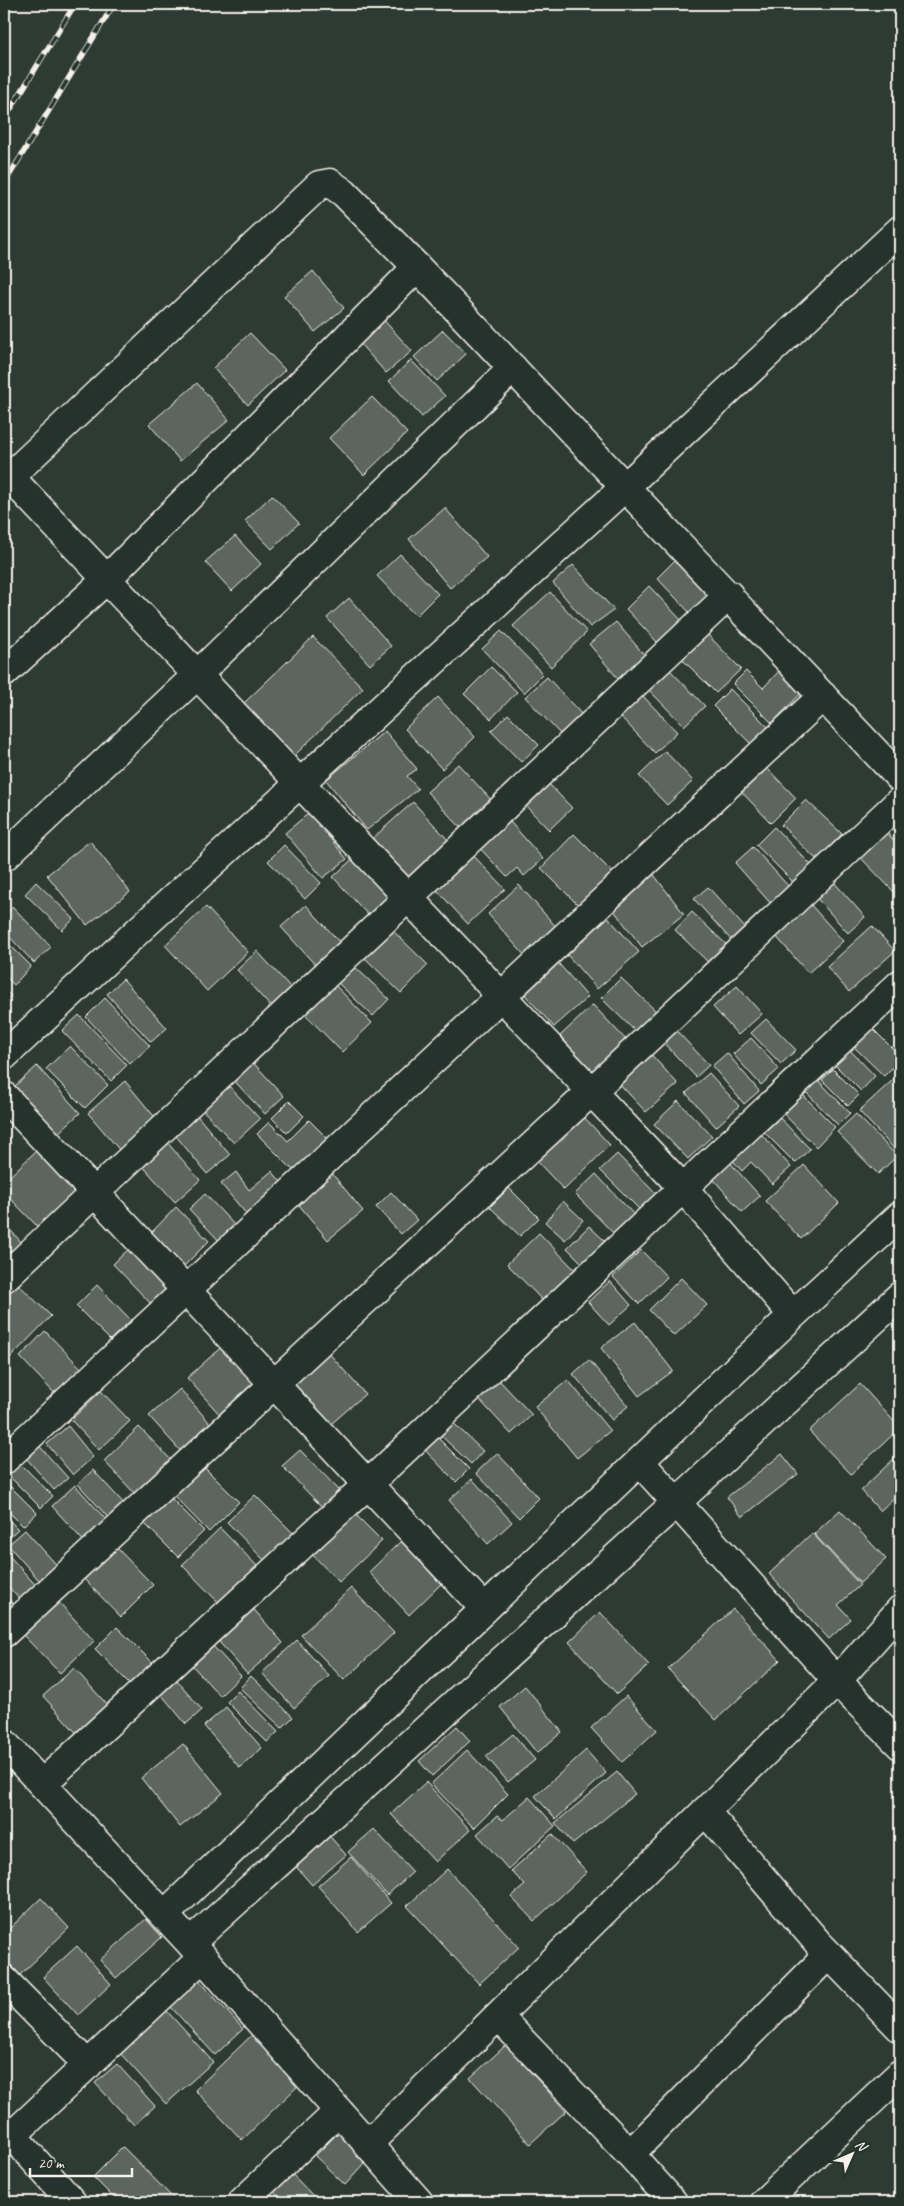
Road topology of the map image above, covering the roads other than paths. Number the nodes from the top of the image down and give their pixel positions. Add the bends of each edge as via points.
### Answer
1 (900, 230) edge
2 (416, 267) junction
3 (513, 368) junction
4 (6, 479) edge
5 (626, 486) junction
6 (107, 579) junction
7 (729, 595) junction
8 (4, 673) edge
9 (198, 674) junction
10 (823, 696) junction
11 (900, 778) edge
12 (300, 782) junction
13 (900, 801) edge
14 (4, 858) edge
15 (408, 896) junction
16 (900, 984) edge
17 (501, 995) junction
18 (4, 1056) edge
19 (592, 1092) junction
20 (4, 1096) edge
21 (683, 1188) junction
22 (93, 1192) junction
23 (900, 1216) edge
24 (4, 1278) edge
25 (186, 1291) junction
26 (900, 1296) edge
27 (793, 1315) junction
28 (274, 1385) junction
29 (4, 1460) edge
30 (640, 1462) junction
31 (367, 1485) junction
32 (676, 1502) junction
33 (485, 1609) junction
34 (900, 1610) edge
35 (4, 1633) edge
36 (837, 1681) junction
37 (4, 1743) edge
38 (900, 1745) edge
39 (42, 1784) junction
40 (705, 1811) junction
41 (164, 1915) junction
42 (819, 1944) junction
43 (196, 1950) junction
44 (4, 1980) edge
45 (498, 2016) junction
46 (900, 2028) edge
47 (88, 2065) junction
48 (900, 2074) edge
49 (338, 2112) junction
50 (8, 2139) edge
51 (368, 2145) junction
52 (630, 2154) junction
53 (72, 2202) edge
54 (242, 2202) edge
55 (419, 2202) edge
56 (673, 2202) edge
57 (764, 2202) edge

1 - 5 street
2 - 3 street
2 - 4 street via 344,193 330,183 319,185
2 - 6 street
3 - 5 street
3 - 9 street
4 - 6 street
5 - 7 street
5 - 12 street
6 - 8 street
6 - 9 street
7 - 10 street
7 - 15 street
9 - 12 street
9 - 14 street
10 - 11 street
10 - 17 street
12 - 15 street
12 - 18 street
13 - 19 street
15 - 17 street
15 - 22 street
16 - 21 street
17 - 19 street
17 - 25 street
19 - 21 street
19 - 28 street
20 - 22 street
21 - 27 street
21 - 31 street
22 - 24 street
22 - 25 street
23 - 27 street
25 - 28 street
25 - 29 street
26 - 32 street
27 - 30 street
28 - 31 street
28 - 35 street
30 - 32 street
30 - 33 street
31 - 33 street
31 - 39 street
32 - 36 street
32 - 43 street
33 - 41 street
34 - 36 street
36 - 38 street
36 - 40 street
37 - 39 street
39 - 41 street
40 - 42 street
40 - 45 street
41 - 43 street
42 - 46 street
42 - 52 street via 823,1954 820,1963
43 - 47 street
43 - 49 street
44 - 47 street
45 - 51 street
45 - 52 street
47 - 50 street
48 - 57 street
49 - 51 street
49 - 54 street
50 - 53 street
51 - 55 street
52 - 56 street

